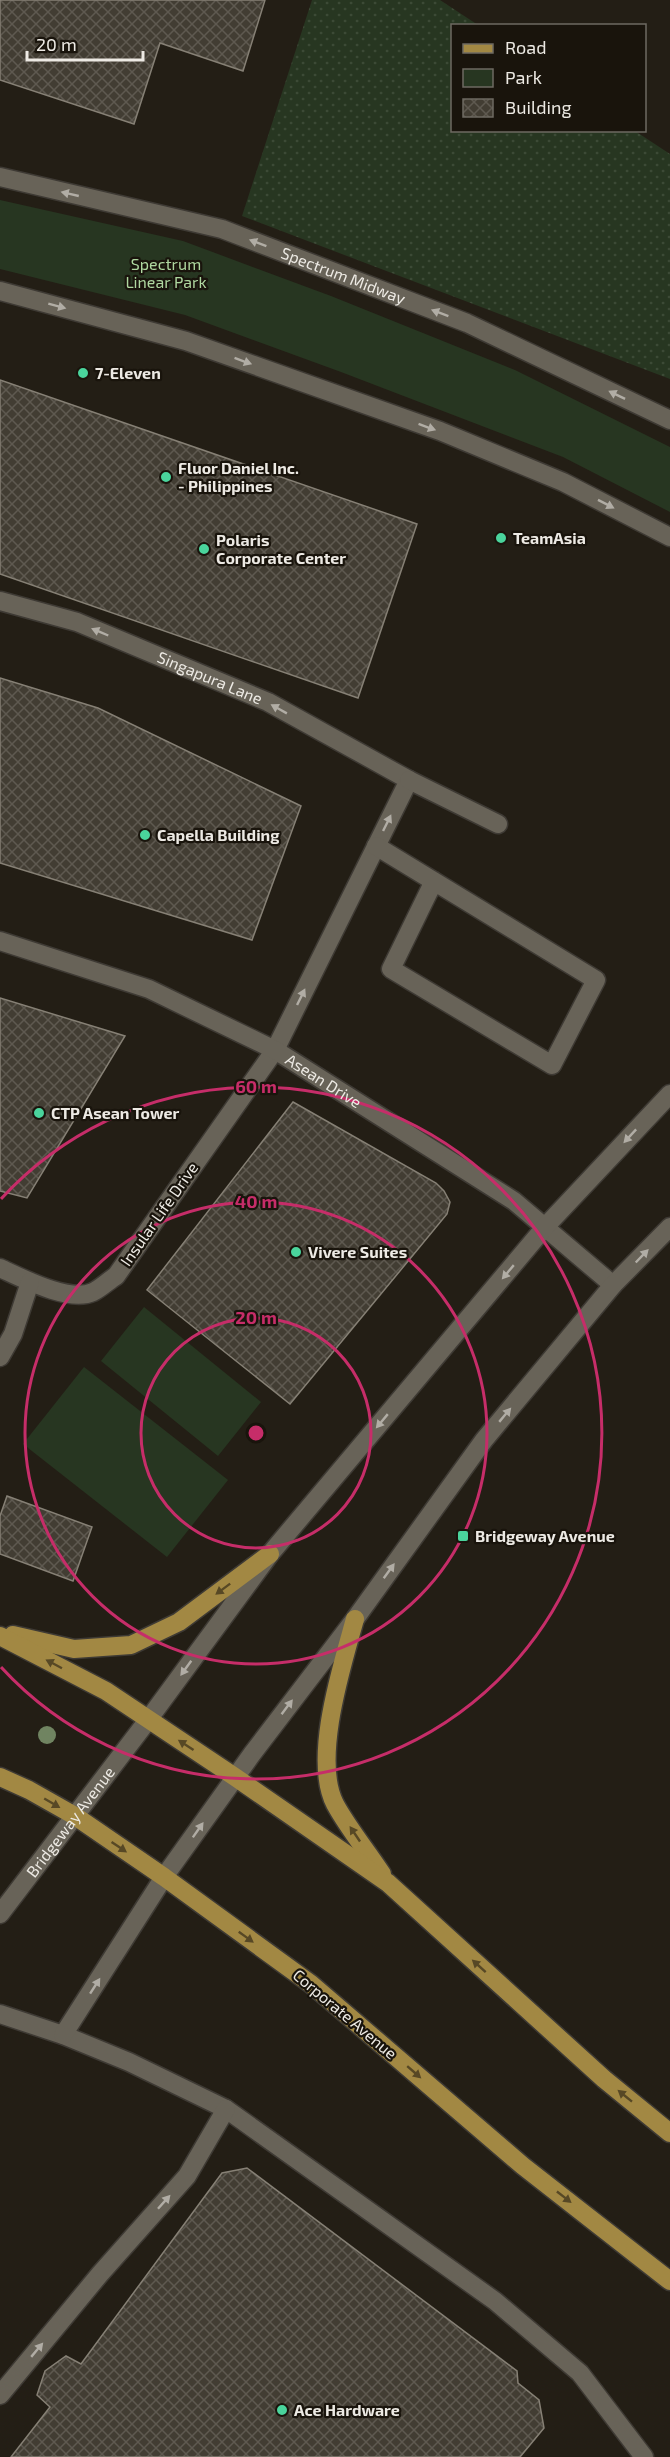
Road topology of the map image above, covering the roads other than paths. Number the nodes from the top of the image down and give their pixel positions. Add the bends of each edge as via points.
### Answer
1 (0, 177) edge
2 (0, 291) edge
3 (670, 420) edge
4 (670, 537) edge
5 (0, 601) edge
6 (408, 780) junction
7 (498, 824) dead end
8 (376, 846) junction
9 (434, 881) junction
10 (0, 941) edge
11 (275, 1050) junction
12 (670, 1094) edge
13 (546, 1227) junction
14 (670, 1227) edge
15 (0, 1268) edge
16 (30, 1282) junction
17 (613, 1285) junction
18 (0, 1357) edge
19 (270, 1554) junction
20 (355, 1619) junction
21 (0, 1634) edge
22 (148, 1720) junction
23 (0, 1777) edge
24 (235, 1777) junction
25 (75, 1816) junction
26 (164, 1877) junction
27 (388, 1883) junction
28 (0, 1914) edge
29 (0, 2014) edge
30 (63, 2035) junction
31 (226, 2109) junction
32 (670, 2133) edge
33 (670, 2281) edge
34 (0, 2395) edge
35 (644, 2457) edge

3 -> 1 street, Spectrum Midway via 467,323 222,229
2 -> 4 street via 186,341 440,431 563,482
6 -> 5 street, Singapura Lane via 268,702 77,622
6 - 7 street, Singapura Lane
8 -> 6 street
8 - 9 street
11 -> 8 street
9 - 9 street via 596,980 552,1065 391,969
10 - 11 street, Asean Drive via 149,989
11 - 13 street, Asean Drive via 514,1201
11 - 16 street, Insular Life Drive via 116,1276 91,1293 67,1294
12 -> 13 street, Bridgeway Avenue
13 - 17 street, Asean Drive
13 -> 19 street, Bridgeway Avenue
17 -> 14 street
15 - 16 street, Insular Life Drive
16 - 18 street via 13,1334
20 -> 17 street via 484,1440
19 -> 21 main road via 179,1622 131,1645 74,1649
19 -> 22 street, Bridgeway Avenue
24 -> 20 street
27 -> 20 main road via 334,1803 326,1763 335,1689
22 -> 21 main road via 106,1691
24 -> 22 main road
22 - 25 street, Bridgeway Avenue
23 -> 25 main road, Corporate Avenue
26 -> 24 street
24 - 27 main road
25 -> 26 main road, Corporate Avenue
25 - 28 street, Bridgeway Avenue
30 -> 26 street
26 -> 33 main road, Corporate Avenue via 311,1984 523,2166
32 -> 27 main road via 604,2079
29 - 30 street
30 - 31 street
34 -> 31 street via 186,2176
31 - 35 street via 495,2301 580,2373

